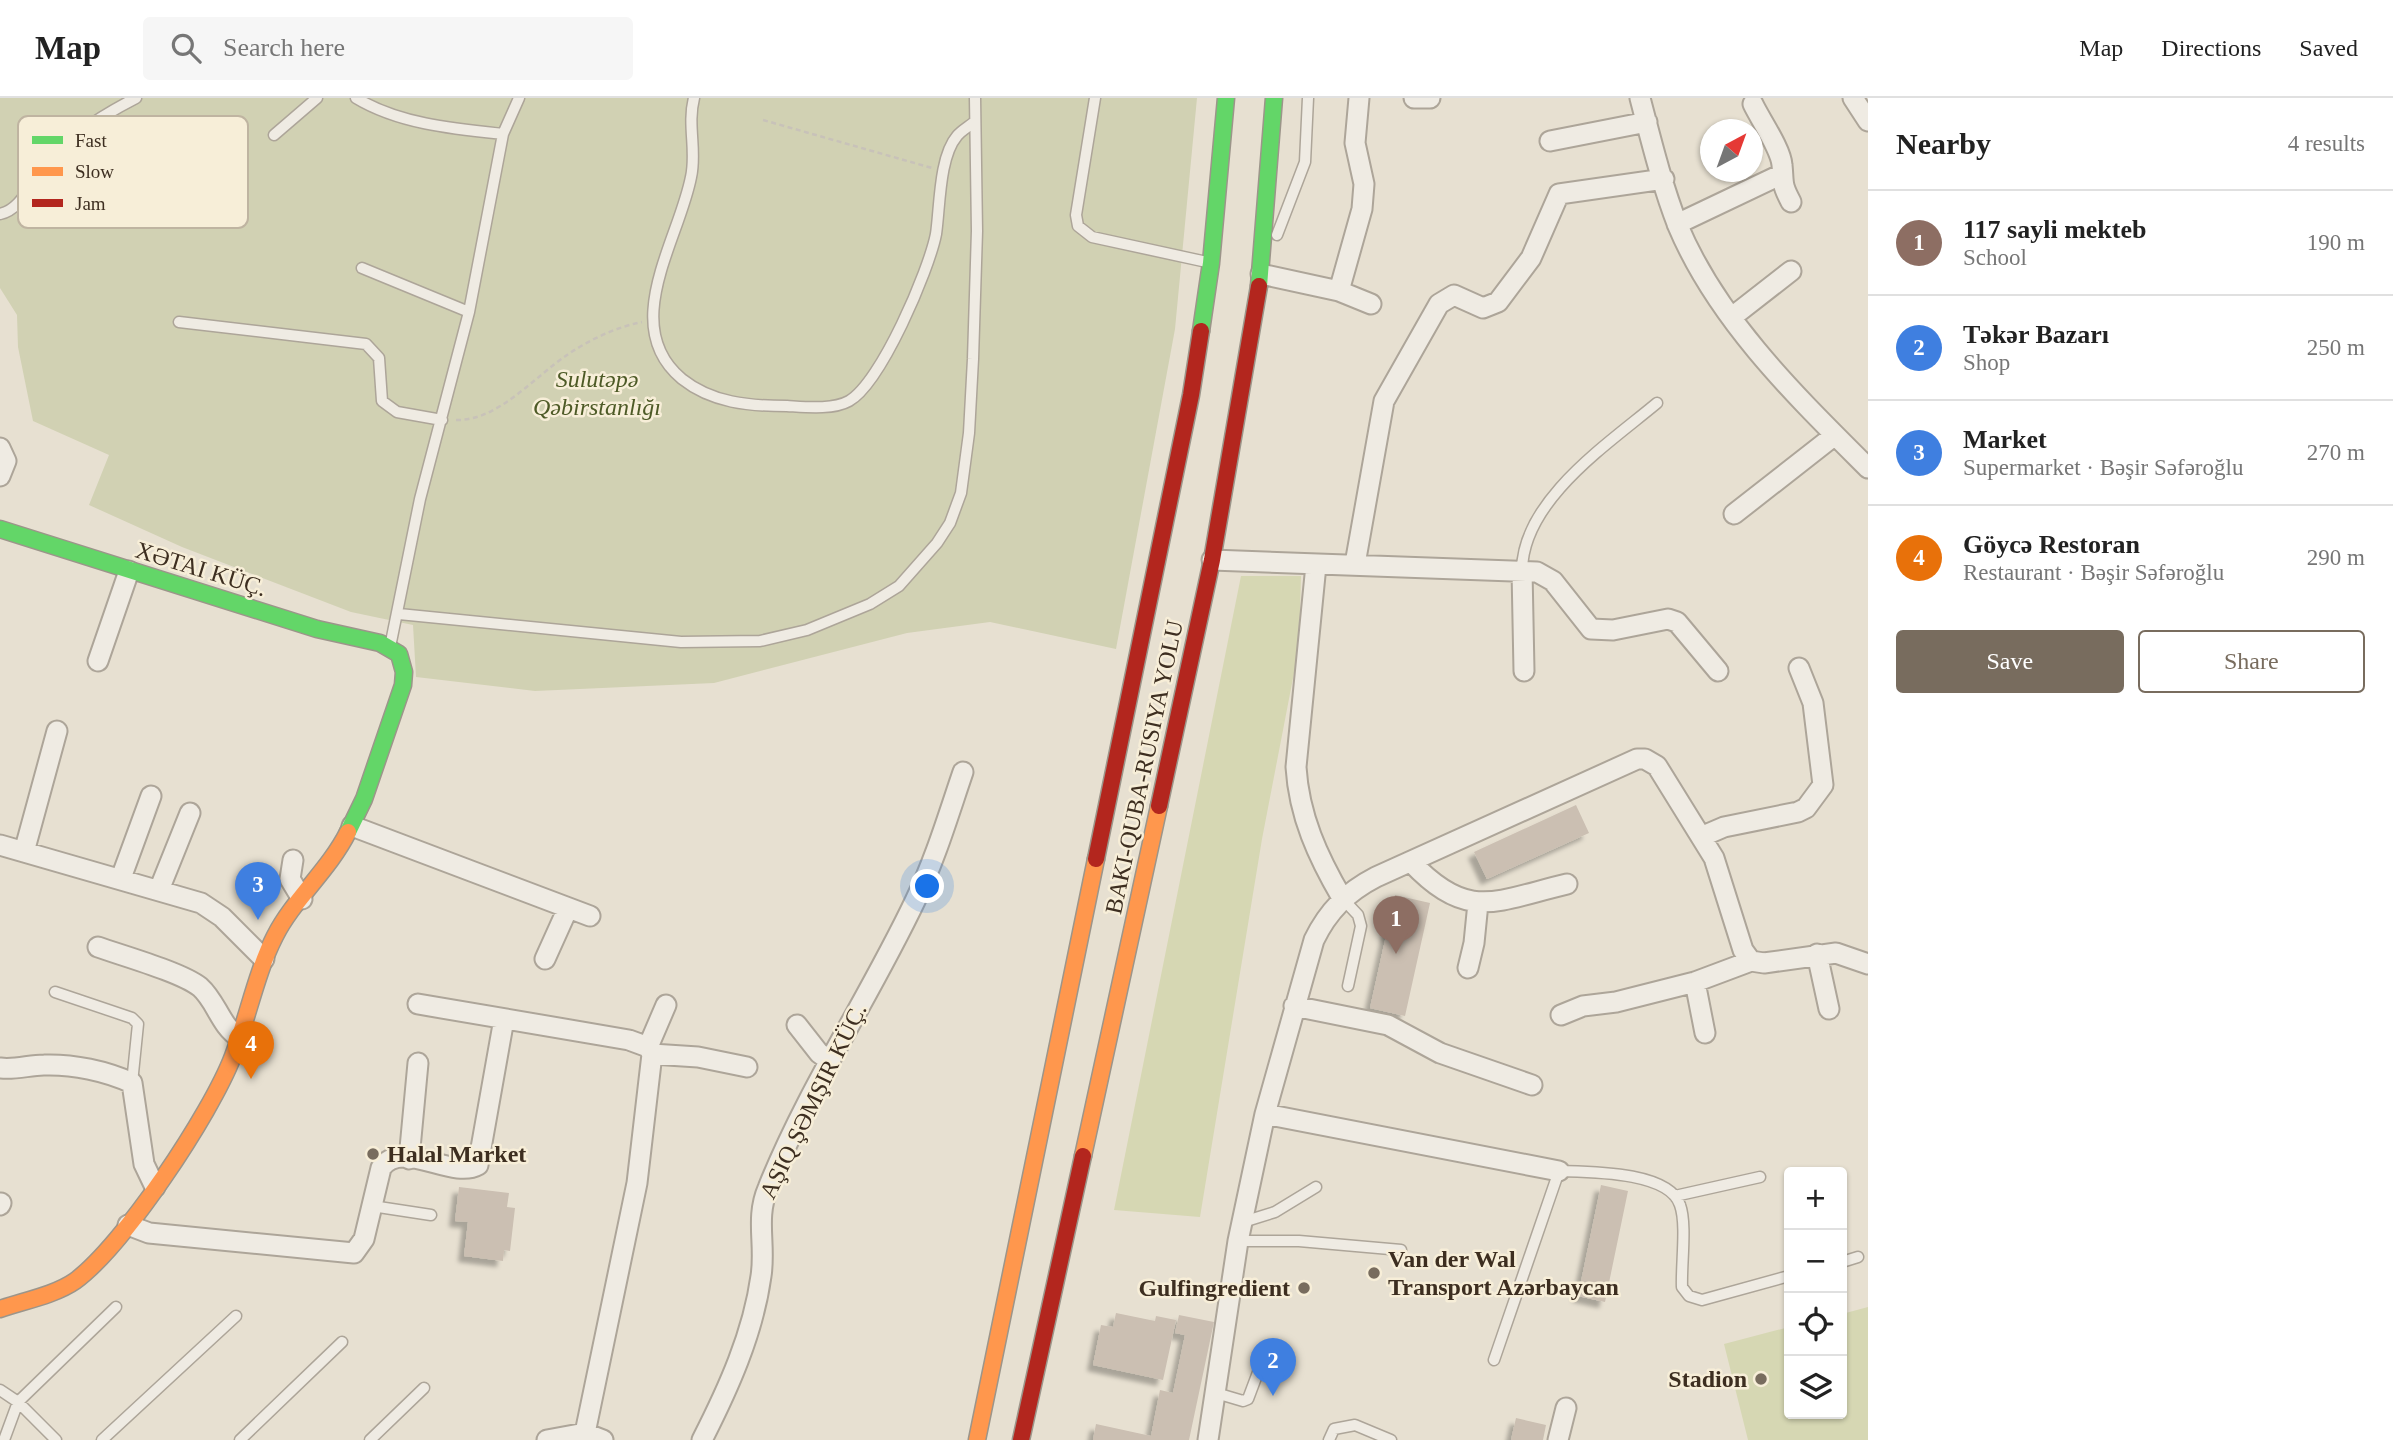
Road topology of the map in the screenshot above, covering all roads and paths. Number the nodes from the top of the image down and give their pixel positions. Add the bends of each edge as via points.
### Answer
1 (136, 98) edge
2 (317, 98) edge
3 (356, 98) edge
4 (520, 98) edge
5 (694, 98) edge
6 (975, 98) edge
7 (1095, 98) edge
8 (1226, 98) edge
9 (1274, 98) edge
10 (1308, 98) edge
11 (1359, 98) edge
12 (1414, 98) edge
13 (1430, 98) edge
14 (1640, 98) edge
15 (1853, 98) edge
16 (1753, 104) dead end
17 (105, 116) edge
18 (763, 120) dead end
19 (1868, 121) edge
20 (1647, 122) junction
21 (973, 123) junction
22 (503, 134) junction
23 (274, 135) dead end
24 (1550, 141) dead end
25 (944, 172) junction
26 (1780, 175) junction
27 (1664, 179) junction
28 (1791, 202) dead end
29 (18, 203) edge
30 (0, 214) edge
31 (1677, 224) junction
32 (1210, 263) junction
33 (362, 268) dead end
34 (1791, 271) dead end
35 (1261, 274) junction
36 (1339, 291) junction
37 (1371, 303) dead end
38 (469, 312) junction
39 (1732, 317) junction
40 (652, 319) junction
41 (179, 322) dead end
42 (1657, 403) dead end
43 (442, 420) junction
44 (1835, 435) junction
45 (0, 448) edge
46 (1868, 468) edge
47 (0, 476) edge
48 (1734, 514) dead end
49 (0, 529) edge
50 (1212, 560) junction
51 (1356, 564) junction
52 (1316, 565) junction
53 (1522, 570) junction
54 (129, 571) junction
55 (399, 614) junction
56 (390, 648) junction
57 (98, 661) dead end
58 (1799, 668) dead end
59 (1524, 671) dead end
60 (1718, 671) dead end
61 (57, 731) dead end
62 (963, 772) dead end
63 (151, 796) dead end
64 (190, 813) dead end
65 (352, 826) junction
66 (1703, 836) junction
67 (0, 845) edge
68 (23, 852) junction
69 (293, 860) dead end
70 (1411, 862) junction
71 (121, 878) junction
72 (1567, 884) dead end
73 (159, 890) junction
74 (1342, 898) junction
75 (302, 899) junction
76 (1478, 903) junction
77 (568, 908) junction
78 (590, 916) dead end
79 (98, 947) dead end
80 (1817, 954) junction
81 (264, 959) junction
82 (545, 959) dead end
83 (1751, 961) junction
84 (1868, 964) edge
85 (1468, 968) dead end
86 (1695, 982) junction
87 (1348, 986) dead end
88 (55, 992) dead end
89 (418, 1004) dead end
90 (666, 1005) dead end
91 (1294, 1006) junction
92 (1829, 1009) dead end
93 (1561, 1015) dead end
94 (504, 1019) junction
95 (797, 1025) dead end
96 (1704, 1033) dead end
97 (240, 1038) junction
98 (650, 1051) junction
99 (830, 1061) junction
100 (418, 1063) dead end
101 (747, 1067) dead end
102 (0, 1068) edge
103 (132, 1083) junction
104 (1532, 1085) dead end
105 (1265, 1114) junction
106 (409, 1158) junction
107 (1559, 1171) junction
108 (1760, 1177) dead end
109 (155, 1187) junction
110 (1316, 1187) dead end
111 (1675, 1196) junction
112 (372, 1206) junction
113 (431, 1215) dead end
114 (128, 1225) junction
115 (1240, 1231) junction
116 (1401, 1250) dead end
117 (1858, 1257) dead end
118 (1847, 1260) edge
119 (1784, 1277) edge
120 (116, 1307) dead end
121 (0, 1309) edge
122 (236, 1316) dead end
123 (1048, 1317) junction
124 (342, 1342) dead end
125 (1494, 1360) dead end
126 (1260, 1367) dead end
127 (424, 1388) dead end
128 (0, 1390) edge
129 (1216, 1392) junction
130 (18, 1402) junction
131 (1566, 1408) dead end
132 (594, 1436) edge
133 (4, 1440) edge
134 (56, 1440) edge
135 (102, 1440) edge
136 (240, 1440) edge
137 (370, 1440) edge
138 (547, 1440) edge
139 (702, 1440) edge
140 (977, 1440) edge
141 (1021, 1440) edge
142 (1037, 1440) edge
143 (1208, 1440) edge
144 (1329, 1440) edge
145 (1391, 1440) edge
146 (1558, 1440) edge

1 - 17 lane
2 - 23 lane
3 - 22 lane via 372,108 422,122
4 - 22 lane
5 - 40 lane via 692,176
6 - 21 lane
7 - 32 lane via 1078,226 1092,237
8 - 32 main road
9 - 35 main road
10 - 35 lane via 1305,162
11 - 36 street via 1355,143 1364,184 1362,209
12 - 13 street
14 - 20 street
15 - 19 street
16 - 26 street via 1783,165
18 - 25 path
20 - 24 street
20 - 27 street
21 - 25 lane via 956,136
21 - 55 lane via 977,231 969,433 961,493 937,543 899,586 807,630 760,641 681,642
22 - 38 lane
25 - 40 lane via 925,273 880,363 849,401 749,406 719,399 672,370 656,348
26 - 28 street
26 - 31 street
27 - 31 street
27 - 51 street via 1559,194 1531,258 1498,302 1483,308 1454,295 1439,304 1384,401
29 - 30 lane
31 - 39 street
32 - 140 main road via 1162,549
33 - 38 lane
34 - 39 street
35 - 36 street
35 - 50 main road
36 - 37 street
38 - 43 lane
39 - 44 street
40 - 43 path via 623,326 568,354 489,413 471,421
41 - 43 lane via 366,344 379,358 382,401 397,412
42 - 53 lane via 1561,488 1529,534
43 - 55 lane via 420,499
44 - 46 street
44 - 48 street
45 - 47 street via 6,461
49 - 54 main road, XƏTAI KÜÇ.
50 - 52 street
50 - 123 main road
51 - 52 street
51 - 53 street
52 - 74 street via 1297,788 1311,838
53 - 59 street
53 - 60 street via 1553,581 1591,629 1613,631 1668,619 1677,622
54 - 56 main road, XƏTAI KÜÇ.
54 - 57 street
55 - 56 lane
56 - 65 main road via 402,660 402,685
58 - 66 street via 1813,703 1823,785 1798,812 1724,827
61 - 68 street
62 - 99 street via 915,901
63 - 71 street
64 - 73 street
65 - 75 main road
65 - 77 street
66 - 70 street via 1657,766 1637,759
66 - 83 street via 1743,950
67 - 68 street
68 - 71 street
69 - 75 street via 290,879
70 - 74 street
70 - 76 street via 1445,893
71 - 73 street
72 - 76 street
73 - 81 street via 214,910
74 - 87 lane via 1358,915 1361,926
74 - 91 street via 1314,940
75 - 81 main road via 275,934
76 - 85 street
77 - 78 street
77 - 82 street
79 - 97 street via 195,983 225,1026
80 - 83 street
80 - 84 street via 1836,953
80 - 92 street
81 - 97 main road
83 - 86 street
86 - 93 street
86 - 96 street
88 - 103 lane via 138,1024
89 - 94 street
90 - 98 street
91 - 104 street via 1388,1026 1440,1053
91 - 105 street
94 - 98 street via 629,1040
94 - 106 street via 478,1165
95 - 99 street
97 - 109 main road via 212,1102
98 - 101 street
98 - 132 street via 637,1183
99 - 139 street via 761,1207 757,1294 735,1370
100 - 106 street
102 - 103 street via 46,1065 105,1073
103 - 109 street via 144,1164
105 - 107 street
105 - 115 street
106 - 112 street via 386,1160
107 - 111 lane via 1619,1173 1659,1185
107 - 125 lane
108 - 111 lane
109 - 114 main road
110 - 115 lane
111 - 119 lane via 1681,1213 1682,1287 1689,1296 1702,1300
112 - 113 lane
112 - 114 street via 365,1240 354,1253 149,1233
114 - 121 main road via 100,1260 72,1283
115 - 116 lane
115 - 129 street
117 - 118 lane
120 - 130 lane
122 - 135 lane
123 - 141 main road
123 - 142 main road
124 - 136 lane
126 - 129 lane via 1248,1399
127 - 137 lane
128 - 130 lane
129 - 143 street
130 - 133 lane
130 - 134 lane
131 - 146 street
132 - 138 street
144 - 145 lane via 1334,1429 1355,1425

